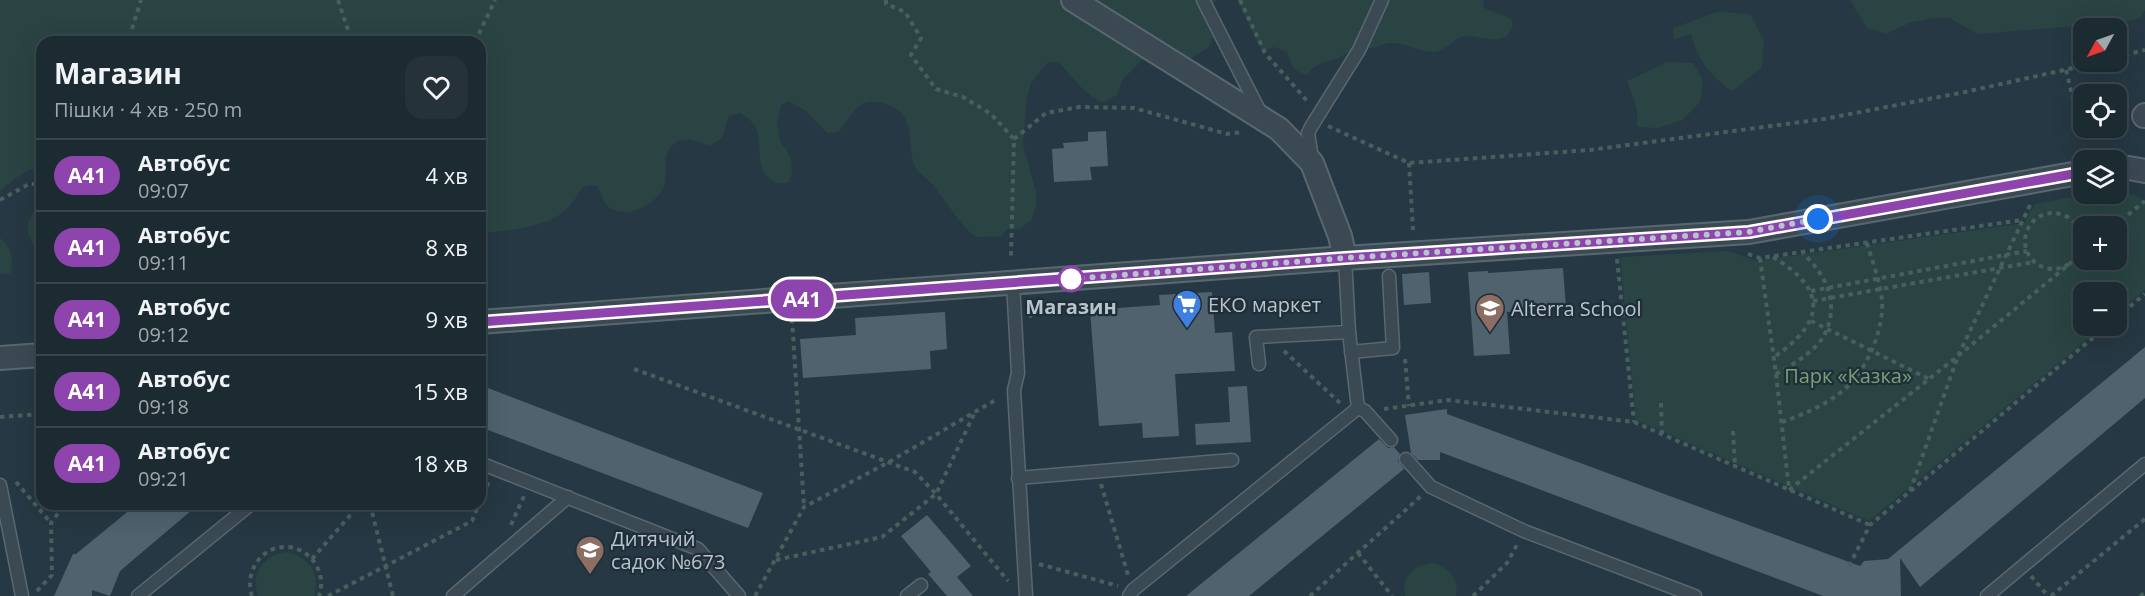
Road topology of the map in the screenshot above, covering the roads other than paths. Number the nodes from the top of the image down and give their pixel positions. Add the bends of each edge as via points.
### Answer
1 (1073, 0) edge
2 (1203, 0) edge
3 (1382, 0) edge
4 (1271, 124) junction
5 (1312, 163) junction
6 (2127, 168) edge
7 (2145, 171) edge
8 (2073, 174) edge
9 (1345, 258) junction
10 (1389, 276) dead end
11 (1013, 283) junction
12 (486, 322) edge
13 (1349, 332) junction
14 (1351, 352) junction
15 (36, 355) edge
16 (0, 358) edge
17 (1259, 364) dead end
18 (1358, 411) junction
19 (1391, 440) dead end
20 (1406, 459) dead end
21 (1232, 460) dead end
22 (2145, 464) edge
23 (486, 466) edge
24 (1018, 477) junction
25 (0, 485) edge
26 (568, 497) junction
27 (244, 510) edge
28 (921, 585) dead end
29 (1134, 594) edge
30 (22, 596) edge
31 (138, 596) edge
32 (453, 596) edge
33 (739, 596) edge
34 (907, 596) edge
35 (1026, 596) edge
36 (1695, 596) edge
37 (1987, 596) edge

1 - 4 street
2 - 4 lane
3 - 5 lane via 1359,50 1308,133
4 - 5 street
5 - 9 street
6 - 7 street
8 - 9 street via 1749,232
9 - 11 street
9 - 13 lane
10 - 14 lane via 1394,348
11 - 12 street
11 - 24 lane
13 - 14 lane
13 - 17 lane via 1256,337
14 - 18 lane
15 - 16 street
18 - 19 lane
18 - 29 lane
20 - 36 lane via 1431,487 1524,531
21 - 24 lane
22 - 37 lane
23 - 26 lane
24 - 35 lane
25 - 30 lane
26 - 32 lane
26 - 33 lane via 698,549
27 - 31 lane
28 - 34 lane

